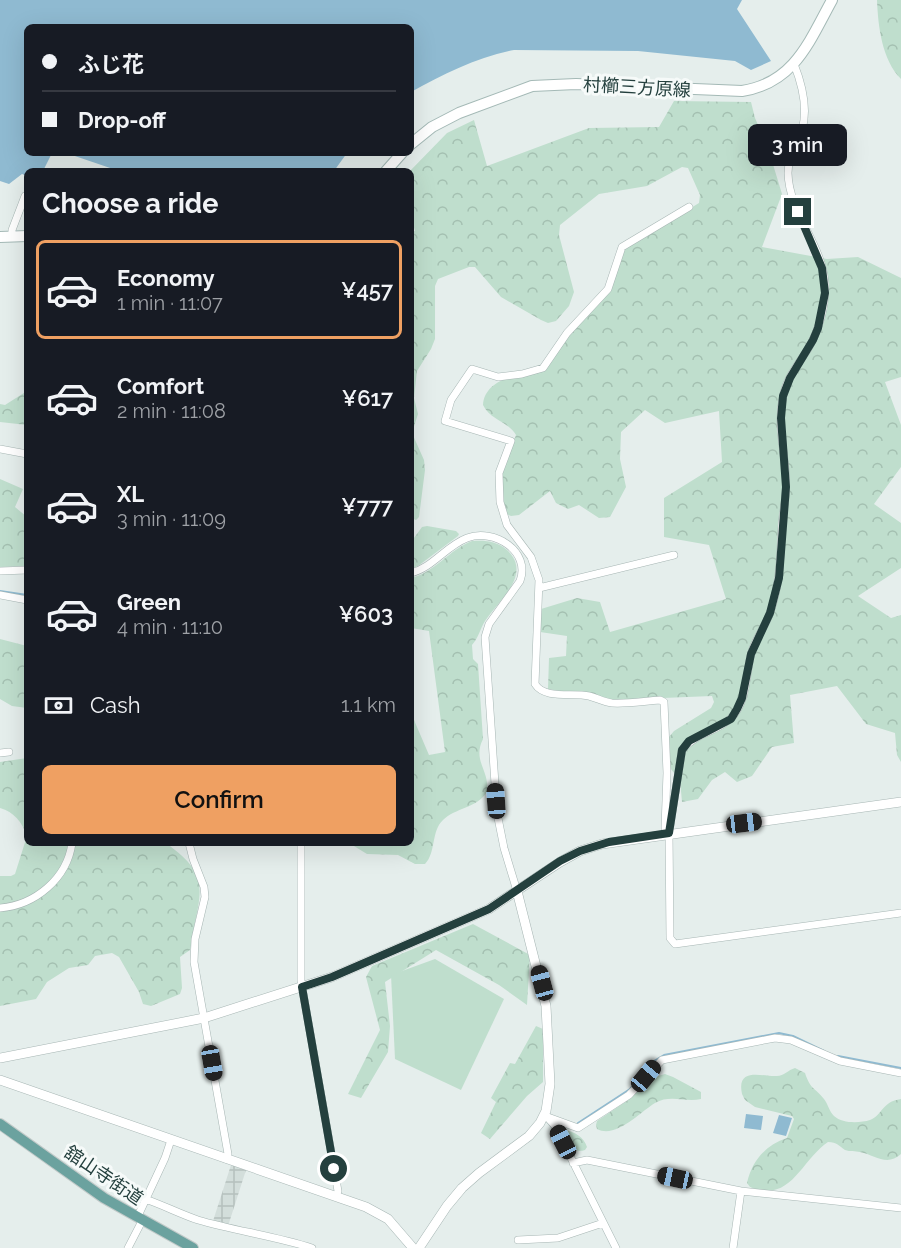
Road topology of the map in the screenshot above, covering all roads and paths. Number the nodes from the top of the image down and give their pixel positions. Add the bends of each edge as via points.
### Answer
1 (832, 0) edge
2 (794, 64) junction
3 (414, 142) edge
4 (399, 156) edge
5 (389, 168) edge
6 (24, 199) edge
7 (689, 207) dead end
8 (6, 236) edge
9 (24, 236) edge
10 (0, 449) edge
11 (24, 453) edge
12 (674, 555) dead end
13 (534, 564) junction
14 (523, 568) junction
15 (24, 570) edge
16 (0, 571) edge
17 (414, 572) edge
18 (539, 588) junction
19 (0, 595) edge
20 (24, 599) edge
21 (9, 752) dead end
22 (0, 753) edge
23 (901, 802) edge
24 (669, 833) junction
25 (71, 846) edge
26 (190, 846) edge
27 (301, 846) edge
28 (517, 891) junction
29 (0, 908) edge
30 (901, 913) edge
31 (302, 987) junction
32 (204, 1018) junction
33 (0, 1058) edge
34 (901, 1072) edge
35 (0, 1080) edge
36 (545, 1116) junction
37 (0, 1124) edge
38 (171, 1140) junction
39 (226, 1159) junction
40 (573, 1163) junction
41 (741, 1191) junction
42 (336, 1197) junction
43 (145, 1199) junction
44 (901, 1208) edge
45 (139, 1219) junction
46 (603, 1223) junction
47 (518, 1240) dead end
48 (128, 1248) edge
49 (193, 1248) edge
50 (312, 1248) edge
51 (413, 1248) edge
52 (419, 1248) edge
53 (616, 1248) edge
54 (733, 1248) edge

1 - 2 main road, 村櫛三方原線
2 - 3 main road, 村櫛三方原線 via 767,85 742,91 576,84 532,86 459,112
2 - 24 street via 802,85 804,117 788,175 798,212 822,268 825,293 815,334 783,396 786,487 782,565 737,709 731,719 689,741 682,750
4 - 5 main road
6 - 8 street
7 - 13 street via 622,247 608,289 561,340 543,368 498,377 472,369 451,400 445,421 511,441 499,473 501,510
8 - 9 main road
10 - 11 street
12 - 18 street
13 - 14 street
13 - 18 street
14 - 17 street via 508,545 479,536 464,539
14 - 28 street via 520,581 489,624 485,637 497,813
15 - 16 street
18 - 24 street via 535,684 539,690 589,696 610,703 664,702 665,828
19 - 20 street
21 - 22 street
23 - 24 street
24 - 28 street via 587,848 560,861
24 - 30 street via 670,938 675,944
25 - 29 street via 65,867 50,885 31,899
26 - 32 street via 204,887 194,951
27 - 31 street
28 - 31 street via 482,912
28 - 36 street via 546,1006 550,1084
31 - 32 street
31 - 42 street
32 - 33 street
32 - 39 street
34 - 36 street via 840,1061 787,1039 775,1038 662,1060 629,1095 578,1128
35 - 38 street
36 - 40 street via 555,1126
36 - 52 street via 522,1143 462,1188
37 - 45 main road, 舘山寺街道
38 - 39 street
38 - 43 street
39 - 42 street
40 - 41 street via 587,1160
40 - 46 street
41 - 44 street
41 - 54 street
42 - 51 street via 388,1219
43 - 45 street
43 - 50 street via 196,1219
45 - 48 street
45 - 49 main road, 舘山寺街道
46 - 47 street via 558,1238
46 - 53 street

